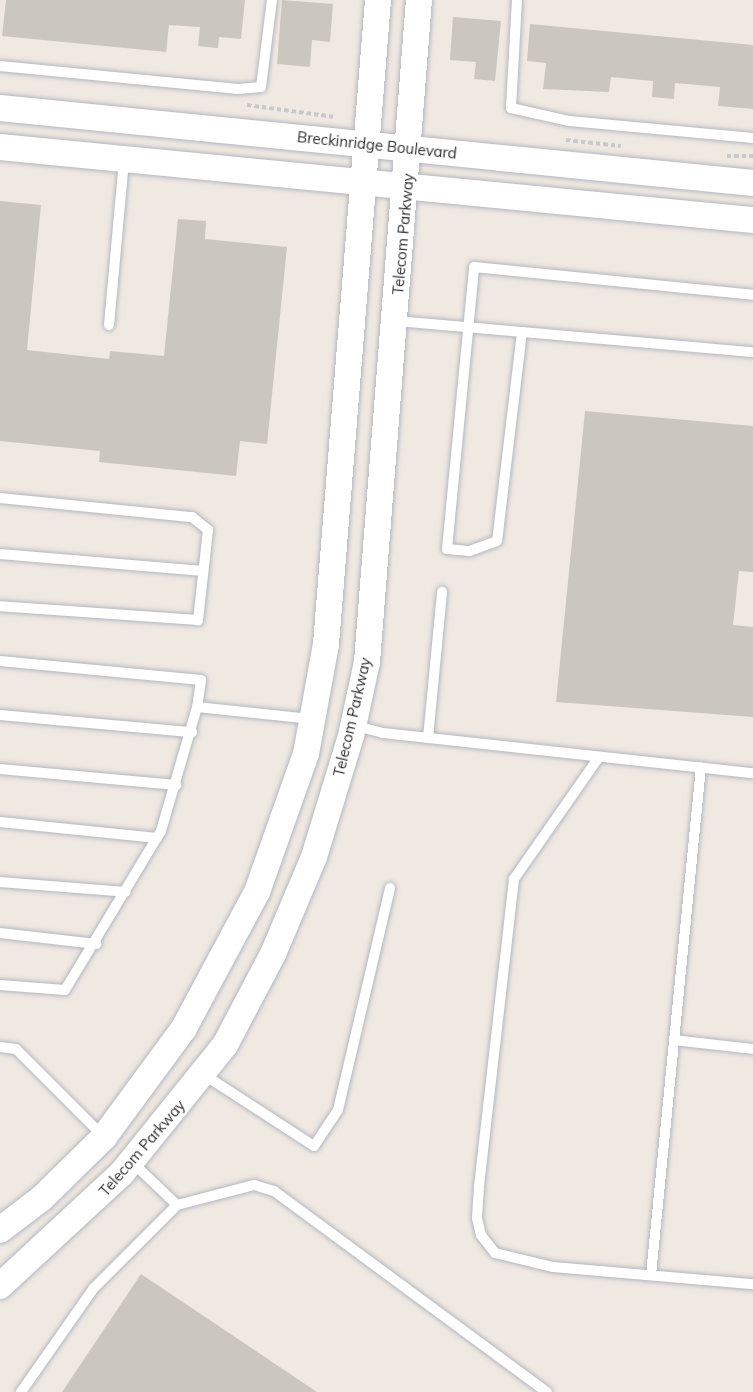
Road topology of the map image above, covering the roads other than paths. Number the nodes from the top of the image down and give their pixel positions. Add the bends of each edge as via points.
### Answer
1 (272, 0) edge
2 (378, 0) edge
3 (419, 0) edge
4 (517, 0) edge
5 (0, 66) edge
6 (0, 108) edge
7 (753, 138) edge
8 (367, 144) junction
9 (0, 147) edge
10 (410, 149) junction
11 (124, 159) junction
12 (363, 182) junction
13 (753, 183) edge
14 (407, 187) junction
15 (753, 220) edge
16 (753, 295) edge
17 (396, 321) junction
18 (109, 325) dead end
19 (470, 327) junction
20 (522, 332) junction
21 (753, 352) edge
22 (0, 498) edge
23 (0, 554) edge
24 (203, 571) junction
25 (442, 592) dead end
26 (0, 606) edge
27 (0, 661) edge
28 (197, 707) junction
29 (0, 715) edge
30 (315, 719) junction
31 (353, 725) junction
32 (192, 732) junction
33 (428, 738) junction
34 (599, 757) junction
35 (701, 767) junction
36 (0, 770) edge
37 (753, 773) edge
38 (176, 785) junction
39 (0, 822) edge
40 (157, 838) junction
41 (0, 882) edge
42 (390, 888) dead end
43 (126, 892) junction
44 (0, 933) edge
45 (96, 944) junction
46 (0, 985) edge
47 (674, 1040) junction
48 (0, 1047) edge
49 (753, 1049) edge
50 (203, 1074) junction
51 (104, 1137) junction
52 (132, 1162) junction
53 (177, 1205) junction
54 (0, 1230) edge
55 (651, 1275) junction
56 (753, 1284) edge
57 (0, 1286) edge
58 (21, 1392) edge
59 (547, 1392) edge

1 - 5 lane via 261,87 238,89
2 - 8 street
3 - 10 street, Telecom Parkway
4 - 7 lane via 511,108 569,121
6 - 8 street, Breckinridge Boulevard
8 - 10 street, Breckinridge Boulevard
8 - 12 street
9 - 11 street
10 - 13 street, Breckinridge Boulevard
10 - 14 street, Telecom Parkway
11 - 12 street
11 - 18 lane
12 - 14 street
12 - 30 street via 326,644
14 - 15 street
14 - 17 street, Telecom Parkway
16 - 19 lane via 474,267
17 - 19 lane
17 - 31 street, Telecom Parkway via 367,662
19 - 20 lane
19 - 20 lane via 447,549 469,551 497,541
20 - 21 lane
22 - 24 lane via 192,517 208,530
23 - 24 lane
24 - 26 lane via 198,620
25 - 33 lane
27 - 28 lane via 201,680
28 - 30 lane
28 - 32 lane
29 - 32 lane
30 - 31 street
30 - 51 street via 257,892 235,938 184,1029
31 - 33 lane
31 - 50 street, Telecom Parkway via 314,857 273,954 225,1045
32 - 38 lane
33 - 34 lane
34 - 35 lane
34 - 55 lane via 514,879 477,1218 481,1235 495,1253 553,1267
35 - 37 lane
35 - 47 lane
36 - 38 lane
38 - 40 lane
39 - 40 lane
40 - 43 lane
41 - 43 lane
42 - 50 lane via 338,1110 314,1146
43 - 45 lane
44 - 45 lane
45 - 46 lane via 65,990
47 - 49 lane
47 - 55 lane
48 - 51 lane via 16,1049
50 - 52 street, Telecom Parkway
51 - 52 street
51 - 54 street via 42,1198
52 - 53 lane
52 - 57 street, Telecom Parkway via 71,1225
53 - 58 lane via 93,1289
53 - 59 lane via 254,1185 274,1191
55 - 56 lane

